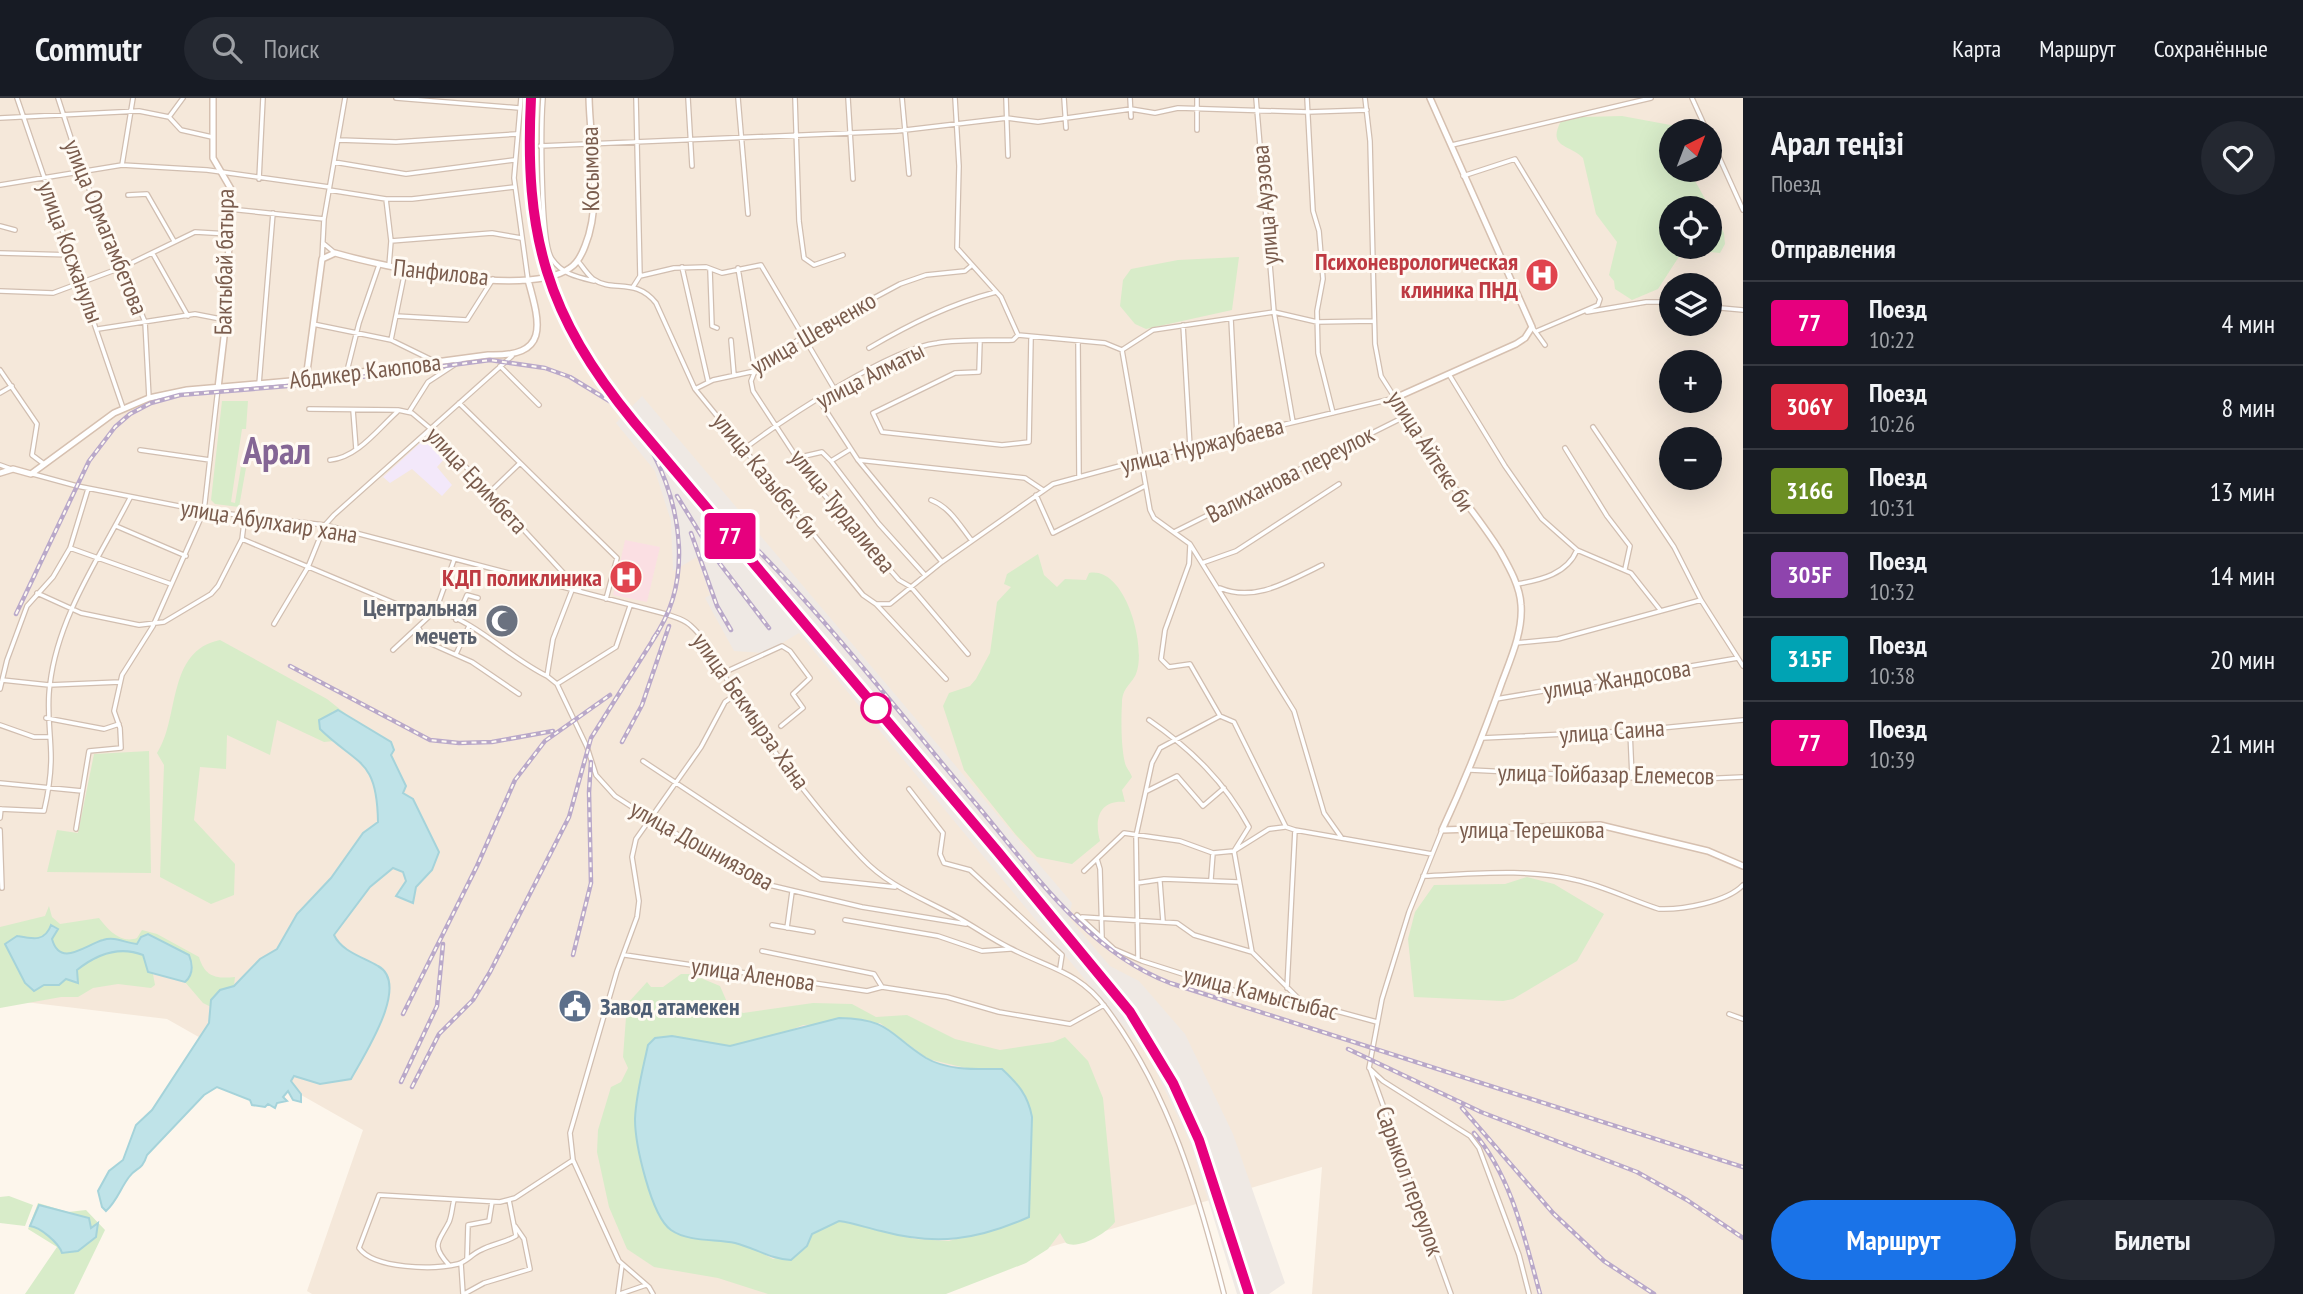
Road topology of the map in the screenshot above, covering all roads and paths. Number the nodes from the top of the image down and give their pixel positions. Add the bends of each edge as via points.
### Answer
1 (16, 98) edge
2 (58, 98) edge
3 (133, 98) edge
4 (183, 98) edge
5 (213, 98) edge
6 (263, 98) edge
7 (345, 98) edge
8 (396, 98) edge
9 (521, 98) edge
10 (543, 98) edge
11 (589, 98) edge
12 (636, 98) edge
13 (688, 98) edge
14 (738, 98) edge
15 (795, 98) edge
16 (848, 98) edge
17 (902, 98) edge
18 (955, 98) edge
19 (1006, 98) edge
20 (1064, 98) edge
21 (1130, 98) edge
22 (1196, 98) edge
23 (1256, 98) edge
24 (1307, 98) edge
25 (1365, 98) edge
26 (1430, 98) edge
27 (1650, 98) edge
28 (1692, 98) edge
29 (520, 108) junction
30 (1131, 109) junction
31 (1197, 109) junction
32 (1257, 110) junction
33 (1367, 110) junction
34 (131, 111) junction
35 (1308, 113) junction
36 (62, 114) junction
37 (22, 117) junction
38 (169, 117) junction
39 (1065, 117) junction
40 (1131, 117) dead end
41 (0, 118) edge
42 (1007, 118) junction
43 (1702, 119) edge
44 (955, 126) junction
45 (1066, 128) dead end
46 (904, 130) junction
47 (1197, 130) dead end
48 (850, 132) junction
49 (516, 134) junction
50 (797, 134) junction
51 (212, 137) junction
52 (741, 137) junction
53 (339, 140) junction
54 (691, 140) junction
55 (639, 142) junction
56 (590, 144) junction
57 (540, 146) junction
58 (1450, 146) junction
59 (1008, 156) dead end
60 (514, 160) junction
61 (334, 162) junction
62 (1722, 164) edge
63 (122, 166) junction
64 (692, 166) dead end
65 (82, 172) junction
66 (909, 174) dead end
67 (225, 175) junction
68 (1462, 176) junction
69 (44, 178) junction
70 (259, 179) junction
71 (853, 179) dead end
72 (0, 185) edge
73 (514, 187) junction
74 (329, 189) junction
75 (128, 195) dead end
76 (386, 199) junction
77 (229, 209) junction
78 (1743, 211) edge
79 (273, 214) junction
80 (748, 214) dead end
81 (324, 219) junction
82 (0, 226) edge
83 (15, 230) dead end
84 (229, 234) junction
85 (522, 238) junction
86 (174, 241) junction
87 (391, 241) junction
88 (323, 243) junction
89 (0, 253) edge
90 (335, 253) junction
91 (73, 254) junction
92 (153, 254) junction
93 (843, 255) dead end
94 (322, 259) junction
95 (578, 261) junction
96 (379, 265) junction
97 (971, 266) junction
98 (123, 267) junction
99 (682, 267) junction
100 (388, 268) junction
101 (738, 268) junction
102 (710, 270) junction
103 (405, 271) junction
104 (563, 272) junction
105 (639, 276) junction
106 (493, 278) junction
107 (528, 280) junction
108 (595, 281) junction
109 (82, 284) junction
110 (632, 287) junction
111 (0, 291) edge
112 (996, 292) junction
113 (1659, 302) edge
114 (1722, 308) edge
115 (1743, 310) edge
116 (1274, 312) junction
117 (1585, 312) junction
118 (188, 316) junction
119 (396, 316) junction
120 (1231, 319) junction
121 (226, 320) junction
122 (1373, 321) junction
123 (145, 322) junction
124 (1317, 322) junction
125 (313, 324) junction
126 (1183, 325) junction
127 (716, 327) dead end
128 (98, 329) junction
129 (1534, 329) junction
130 (355, 333) junction
131 (805, 335) junction
132 (1018, 335) junction
133 (1031, 339) junction
134 (391, 340) junction
135 (732, 340) dead end
136 (980, 341) junction
137 (1077, 341) junction
138 (1545, 345) dead end
139 (869, 348) dead end
140 (1122, 350) junction
141 (512, 356) junction
142 (462, 359) junction
143 (438, 363) junction
144 (500, 366) junction
145 (0, 370) edge
146 (755, 371) junction
147 (346, 374) junction
148 (734, 375) junction
149 (1450, 376) junction
150 (306, 379) junction
151 (709, 382) junction
152 (259, 384) junction
153 (12, 386) junction
154 (218, 387) junction
155 (695, 389) junction
156 (835, 390) junction
157 (0, 393) edge
158 (149, 398) junction
159 (1395, 398) junction
160 (818, 400) junction
161 (459, 403) junction
162 (539, 405) dead end
163 (124, 408) junction
164 (309, 409) dead end
165 (353, 410) junction
166 (398, 410) junction
167 (409, 412) junction
168 (1333, 413) junction
169 (1404, 417) junction
170 (1293, 422) junction
171 (775, 425) junction
172 (1593, 427) dead end
173 (431, 429) junction
174 (1237, 435) junction
175 (1190, 447) junction
176 (1565, 448) dead end
177 (356, 449) junction
178 (744, 449) junction
179 (850, 449) junction
180 (140, 450) dead end
181 (796, 458) junction
182 (210, 460) junction
183 (330, 460) dead end
184 (858, 460) junction
185 (1141, 460) junction
186 (831, 461) junction
187 (520, 463) junction
188 (44, 464) junction
189 (0, 465) edge
190 (13, 469) junction
191 (0, 472) edge
192 (30, 474) junction
193 (1079, 476) junction
194 (1339, 484) dead end
195 (1145, 486) junction
196 (88, 489) junction
197 (1043, 490) junction
198 (488, 493) junction
199 (1037, 495) junction
200 (130, 498) junction
201 (931, 500) dead end
202 (204, 510) junction
203 (245, 515) junction
204 (325, 525) junction
205 (116, 526) junction
206 (1176, 531) junction
207 (242, 539) junction
208 (971, 541) junction
209 (1190, 544) junction
210 (70, 548) junction
211 (1577, 550) junction
212 (186, 556) junction
213 (97, 560) junction
214 (454, 560) junction
215 (942, 562) junction
216 (1202, 564) junction
217 (1322, 565) dead end
218 (308, 567) junction
219 (1625, 569) junction
220 (925, 575) junction
221 (171, 584) junction
222 (1517, 584) junction
223 (911, 587) junction
224 (1218, 588) junction
225 (572, 590) junction
226 (37, 593) junction
227 (581, 593) junction
228 (478, 598) dead end
229 (606, 599) junction
230 (1702, 600) junction
231 (876, 604) junction
232 (630, 605) junction
233 (72, 608) junction
234 (436, 610) junction
235 (1661, 611) junction
236 (456, 620) junction
237 (274, 624) dead end
238 (153, 626) junction
239 (469, 626) junction
240 (418, 627) junction
241 (1516, 643) junction
242 (393, 650) dead end
243 (456, 654) junction
244 (968, 654) dead end
245 (1738, 658) junction
246 (1743, 666) edge
247 (723, 673) junction
248 (547, 676) junction
249 (2, 680) junction
250 (946, 680) dead end
251 (120, 681) junction
252 (556, 684) junction
253 (49, 685) junction
254 (0, 689) edge
255 (519, 694) dead end
256 (735, 695) junction
257 (1496, 699) junction
258 (1220, 716) junction
259 (46, 718) junction
260 (1149, 720) dead end
261 (1743, 720) edge
262 (119, 724) junction
263 (0, 725) edge
264 (781, 726) dead end
265 (1630, 731) junction
266 (49, 737) junction
267 (1175, 738) junction
268 (1482, 738) junction
269 (643, 761) dead end
270 (1470, 770) junction
271 (1743, 777) edge
272 (1632, 778) junction
273 (0, 783) edge
274 (673, 783) junction
275 (49, 787) junction
276 (1224, 788) junction
277 (909, 789) dead end
278 (82, 791) junction
279 (1147, 791) junction
280 (0, 809) edge
281 (0, 818) edge
282 (649, 818) junction
283 (1286, 827) junction
284 (76, 829) dead end
285 (0, 830) edge
286 (1295, 830) junction
287 (1442, 830) junction
288 (1136, 836) junction
289 (1341, 838) junction
290 (1234, 851) junction
291 (1213, 853) junction
292 (1432, 854) junction
293 (1097, 859) junction
294 (1743, 866) edge
295 (1084, 871) dead end
296 (1423, 876) junction
297 (1211, 880) junction
298 (1160, 882) junction
299 (1238, 882) junction
300 (1137, 883) junction
301 (1743, 885) edge
302 (895, 887) junction
303 (2, 888) dead end
304 (792, 892) junction
305 (1103, 918) junction
306 (1139, 919) junction
307 (845, 920) dead end
308 (1163, 921) junction
309 (970, 924) junction
310 (772, 925) dead end
311 (787, 928) junction
312 (813, 932) dead end
313 (1102, 938) junction
314 (1011, 949) junction
315 (762, 951) dead end
316 (1252, 952) junction
317 (624, 955) junction
318 (1138, 959) junction
319 (1060, 968) junction
320 (882, 988) junction
321 (1287, 988) junction
322 (1303, 1002) junction
323 (1104, 1005) junction
324 (1729, 1014) dead end
325 (1743, 1019) edge
326 (1377, 1022) junction
327 (1369, 1068) junction
328 (573, 1160) junction
329 (454, 1200) junction
330 (509, 1200) junction
331 (492, 1202) junction
332 (515, 1226) junction
333 (467, 1259) junction
334 (461, 1264) junction
335 (449, 1265) junction
336 (622, 1265) junction
337 (646, 1285) junction
338 (463, 1294) edge
339 (619, 1294) edge
340 (653, 1294) edge
341 (1224, 1294) edge
342 (1451, 1294) edge
343 (1529, 1294) edge

1 - 37 street, улица Косжанулы
2 - 36 street, улица Ормагамбетова
3 - 34 street
4 - 38 street
5 - 51 street, Бактыбай батыра
6 - 70 street
7 - 53 street
8 - 29 street
9 - 29 street
10 - 57 street
11 - 56 street, Косымова
12 - 55 street
13 - 54 street
14 - 52 street
15 - 50 street
16 - 48 street
17 - 46 street
18 - 44 street
19 - 42 street
20 - 39 street
21 - 30 street
22 - 31 street
23 - 32 street, улица Ауэзова
24 - 35 street
25 - 33 street, улица Айтеке би
26 - 58 street
27 - 58 street
28 - 43 street
29 - 49 street
30 - 31 street via 1155,113
30 - 39 street
30 - 40 street
31 - 32 street
31 - 47 street
32 - 35 street
32 - 116 street, улица Ауэзова
33 - 35 street
33 - 122 street, улица Айтеке би
34 - 36 street
34 - 38 street
34 - 63 street
35 - 124 street via 1313,211 1323,279
36 - 37 street
36 - 65 street, улица Ормагамбетова
37 - 41 street
37 - 69 street, улица Косжанулы
38 - 51 street via 181,130
39 - 42 street via 1038,122
39 - 45 street
42 - 44 street
42 - 59 street
44 - 46 street
44 - 97 street via 957,248
46 - 48 street
46 - 66 street
48 - 50 street
48 - 71 street
49 - 53 street via 396,142
49 - 60 street
50 - 52 street
50 - 93 street via 805,260 814,265
51 - 67 street, Бактыбай батыра via 214,158
52 - 54 street
52 - 80 street
53 - 61 street
54 - 55 street
54 - 64 street
55 - 56 street
55 - 105 street
56 - 57 street
56 - 95 street, Косымова via 593,216
57 - 104 street via 550,256
58 - 68 street
60 - 61 street via 397,174
60 - 73 street
61 - 74 street
62 - 78 street
63 - 65 street
63 - 67 street
65 - 69 street
65 - 98 street, улица Ормагамбетова
67 - 70 street
67 - 77 street, Бактыбай батыра via 231,189
68 - 117 street via 1515,159 1600,299
68 - 129 street
69 - 72 street
69 - 91 street, улица Косжанулы
70 - 74 street
73 - 76 street
73 - 85 street
74 - 76 street
74 - 81 street
75 - 86 street via 147,194
76 - 87 street
77 - 79 street
77 - 84 street, Бактыбай батыра
79 - 81 street
79 - 152 street
81 - 88 street
82 - 83 street
84 - 86 street via 195,232
84 - 121 street, Бактыбай батыра
85 - 87 street via 492,233
85 - 107 street
86 - 92 street
87 - 100 street
88 - 90 street
88 - 94 street
89 - 91 street
90 - 94 street
90 - 96 street, Панфилова
91 - 109 street, улица Косжанулы
92 - 98 street
92 - 118 street
94 - 125 street
95 - 104 street
95 - 108 street
96 - 100 street, Панфилова
96 - 130 street
97 - 112 street
97 - 131 street, улица Шевченко via 900,284
98 - 109 street
98 - 123 street, улица Ормагамбетова
99 - 102 street
99 - 105 street
99 - 151 street
100 - 103 street, Панфилова
101 - 102 street via 722,273
101 - 131 street via 761,265
101 - 146 street, улица Турдалиева
102 - 127 street via 712,327
103 - 106 street, Панфилова
103 - 119 street
104 - 107 street, Панфилова
104 - 108 street, улица Казыбек би
105 - 110 street
106 - 107 street, Панфилова
106 - 119 street via 467,320
107 - 141 street via 538,333 531,345
108 - 110 street, улица Казыбек би
109 - 111 street via 53,293
109 - 128 street, улица Косжанулы
110 - 155 street, улица Казыбек би via 645,290 656,303
112 - 132 street
112 - 139 street via 917,320
113 - 117 street
114 - 115 street
116 - 120 street
116 - 124 street
116 - 170 street, улица Ауэзова
117 - 129 street
118 - 121 street
118 - 123 street
119 - 134 street
120 - 126 street
120 - 174 street
121 - 154 street, Бактыбай батыра
122 - 124 street
122 - 159 street, улица Айтеке би via 1381,376
123 - 128 street
123 - 158 street, улица Ормагамбетова
124 - 168 street via 1318,353
125 - 130 street
125 - 150 street
126 - 140 street via 1153,330
126 - 175 street
128 - 163 street, улица Косжанулы
129 - 138 street
129 - 149 street, улица Нуржаубаева via 1516,344
130 - 134 street
130 - 147 street
131 - 146 street, улица Шевченко
131 - 156 street
132 - 133 street, улица Алматы
132 - 136 street, улица Алматы via 1013,340
133 - 136 street via 1029,442 1002,445 882,432 873,413 955,373 979,372
133 - 137 street, улица Алматы
134 - 143 street
135 - 148 street
136 - 156 street, улица Алматы via 917,348
137 - 140 street, улица Алматы via 1115,345
137 - 193 street
140 - 185 street
141 - 142 street, Абдикер Каюпова
141 - 144 street
142 - 143 street, Абдикер Каюпова
142 - 167 street via 428,382
143 - 147 street, Абдикер Каюпова
144 - 161 street
144 - 162 street
145 - 153 street
146 - 148 street, улица Шевченко
146 - 171 street, улица Турдалиева via 753,391
147 - 150 street, Абдикер Каюпова
148 - 151 street, улица Шевченко
149 - 159 street, улица Нуржаубаева
149 - 211 street via 1529,502 1557,535
150 - 152 street, Абдикер Каюпова
151 - 155 street, улица Шевченко
152 - 154 street, Абдикер Каюпова
153 - 157 street
153 - 188 street via 37,424 32,455
154 - 158 street, Абдикер Каюпова
154 - 182 street
155 - 178 street, улица Казыбек би
156 - 160 street, улица Алматы
158 - 163 street, Абдикер Каюпова
159 - 168 street, улица Нуржаубаева
159 - 169 street, улица Айтеке би
160 - 171 street, улица Алматы
160 - 179 street
161 - 173 street
161 - 187 street
163 - 188 street, Абдикер Каюпова
164 - 165 street, улица Еримбета
165 - 166 street, улица Еримбета
165 - 177 street
166 - 167 street, улица Еримбета
166 - 177 street
167 - 173 street, улица Еримбета
168 - 170 street, улица Нуржаубаева
169 - 206 street, Валиханова переулок
169 - 222 street, улица Айтеке би via 1500,551
170 - 174 street, улица Нуржаубаева
171 - 178 street, улица Алматы
171 - 181 street, улица Турдалиева
172 - 230 street via 1674,547
173 - 198 street, улица Еримбета
173 - 204 street
174 - 175 street, улица Нуржаубаева
175 - 185 street, улица Нуржаубаева
176 - 219 street via 1630,546
177 - 183 street
178 - 231 street, улица Казыбек би via 863,595
179 - 184 street
179 - 186 street
180 - 182 street
181 - 186 street via 822,452
181 - 223 street, улица Турдалиева via 830,503
182 - 202 street
184 - 197 street via 1025,478
184 - 215 street
185 - 193 street, улица Нуржаубаева
185 - 195 street
186 - 220 street via 878,524
187 - 198 street
187 - 229 street via 617,558
188 - 192 street, Абдикер Каюпова
189 - 190 street
190 - 191 street
190 - 192 street
192 - 196 street, улица Абулхаир хана
193 - 197 street, улица Нуржаубаева
194 - 216 street via 1236,551
195 - 199 street via 1053,533
195 - 206 street via 1154,518
196 - 200 street, улица Абулхаир хана
196 - 210 street
197 - 199 street, улица Нуржаубаева
198 - 227 street, улица Еримбета
199 - 208 street, улица Нуржаубаева
200 - 202 street, улица Абулхаир хана
200 - 205 street
201 - 208 street via 953,516
202 - 203 street, улица Абулхаир хана
202 - 212 street
203 - 204 street, улица Абулхаир хана
203 - 207 street
204 - 214 street, улица Абулхаир хана
204 - 218 street
205 - 212 street
205 - 213 street
206 - 209 street
207 - 218 street
207 - 238 street via 211,594
208 - 215 street, улица Нуржаубаева
209 - 216 street
209 - 258 street via 1182,591 1160,652 1169,667 1190,664
210 - 213 street
210 - 226 street
211 - 219 street
211 - 222 street via 1572,562 1544,580
212 - 221 street
213 - 221 street
213 - 233 street
214 - 225 street, улица Абулхаир хана
214 - 234 street
215 - 220 street, улица Нуржаубаева
216 - 224 street
217 - 224 street via 1257,592 1230,593
218 - 234 street via 411,610
218 - 237 street
219 - 235 street
220 - 223 street, улица Нуржаубаева
221 - 238 street
222 - 241 street via 1521,617
223 - 231 street, улица Нуржаубаева via 890,604
223 - 244 street, улица Турдалиева
224 - 289 street via 1294,711 1324,813
225 - 227 street, улица Абулхаир хана
225 - 248 street via 553,639
226 - 233 street
226 - 249 street via 27,606
227 - 229 street, улица Бекмырза Хана
228 - 236 street via 467,595
229 - 232 street, улица Бекмырза Хана
230 - 235 street
230 - 245 street
231 - 250 street, улица Казыбек би
232 - 247 street, улица Бекмырза Хана via 689,623
232 - 252 street via 616,647
233 - 238 street
233 - 253 street
234 - 236 street, улица Дошниязова
234 - 240 street
235 - 241 street via 1558,639
236 - 239 street, улица Дошниязова
238 - 251 street
239 - 243 street
239 - 248 street, улица Дошниязова
240 - 242 street
240 - 243 street via 427,642
241 - 257 street
243 - 255 street
245 - 246 street
245 - 257 street, улица Жандосова
247 - 256 street, улица Бекмырза Хана
247 - 264 street via 782,646 790,651 810,678 793,694 803,708
248 - 252 street, улица Дошниязова
249 - 253 street
249 - 254 street
251 - 253 street
251 - 262 street via 114,711
252 - 282 street, улица Дошниязова via 596,775 615,796
253 - 259 street
256 - 274 street via 725,702 701,747
256 - 302 street, улица Бекмырза Хана via 831,821 861,857
257 - 268 street
258 - 267 street
258 - 283 street via 1234,722
259 - 262 street via 103,729
259 - 266 street
260 - 267 street
261 - 265 street, улица Саина
262 - 278 street via 121,748 89,751
263 - 266 street via 34,737
265 - 268 street, улица Саина
265 - 272 street
266 - 275 street
267 - 276 street
267 - 279 street via 1160,748 1152,763
268 - 270 street
269 - 274 street
270 - 272 street, улица Тойбазар Елемесов
270 - 287 street
271 - 272 street, улица Тойбазар Елемесов
273 - 275 street
274 - 282 street
274 - 302 street via 821,879
275 - 278 street
275 - 280 street via 44,811
276 - 279 street via 1203,806 1177,776
276 - 290 street via 1249,827
277 - 319 street via 943,834 940,853 944,863 970,870 1024,918 1062,954
278 - 284 street
279 - 288 street
280 - 281 street
282 - 304 street, улица Дошниязова via 765,884
282 - 317 street via 633,847 639,901
283 - 286 street
283 - 290 street via 1269,829
285 - 303 street
286 - 289 street
286 - 321 street
287 - 292 street
287 - 294 street, улица Терешкова via 1600,825 1708,851
288 - 291 street via 1180,841
288 - 293 street via 1124,833
288 - 300 street
289 - 292 street
290 - 291 street
290 - 299 street
291 - 297 street
292 - 296 street
293 - 295 street
293 - 305 street
296 - 301 street, улица Терешкова via 1508,872 1557,877 1672,909 1695,906
296 - 326 street
297 - 298 street
297 - 299 street
298 - 300 street
298 - 308 street
299 - 316 street
300 - 306 street
302 - 309 street
304 - 309 street, улица Дошниязова
304 - 311 street
305 - 306 street
305 - 313 street
305 - 313 street, улица Камыстыбас via 1079,916
306 - 308 street
306 - 318 street
307 - 314 street via 938,936 982,951
308 - 316 street
309 - 314 street
310 - 311 street
311 - 312 street
313 - 318 street, улица Камыстыбас
314 - 319 street
315 - 320 street, улица Аленова via 874,974
316 - 321 street
317 - 320 street, улица Аленова via 867,991
317 - 328 street via 574,1111 570,1133
318 - 322 street, улица Камыстыбас via 1236,991
319 - 323 street
320 - 323 street, улица Аленова via 1070,1024
321 - 322 street
322 - 326 street, улица Камыстыбас
323 - 341 street via 1160,1095 1203,1212
324 - 325 street
326 - 327 street
327 - 342 street, Сарыкол переулок
327 - 343 street via 1382,1081 1470,1136 1479,1148
328 - 330 street
328 - 336 street
329 - 331 street
329 - 335 street via 437,1243
329 - 335 street via 379,1195 359,1248 371,1260
330 - 331 street
330 - 332 street
331 - 333 street via 489,1221 468,1225
332 - 333 street via 516,1236
332 - 338 street via 524,1239 530,1269
333 - 334 street
334 - 335 street
334 - 338 street
336 - 337 street
336 - 339 street
337 - 339 street
337 - 340 street

